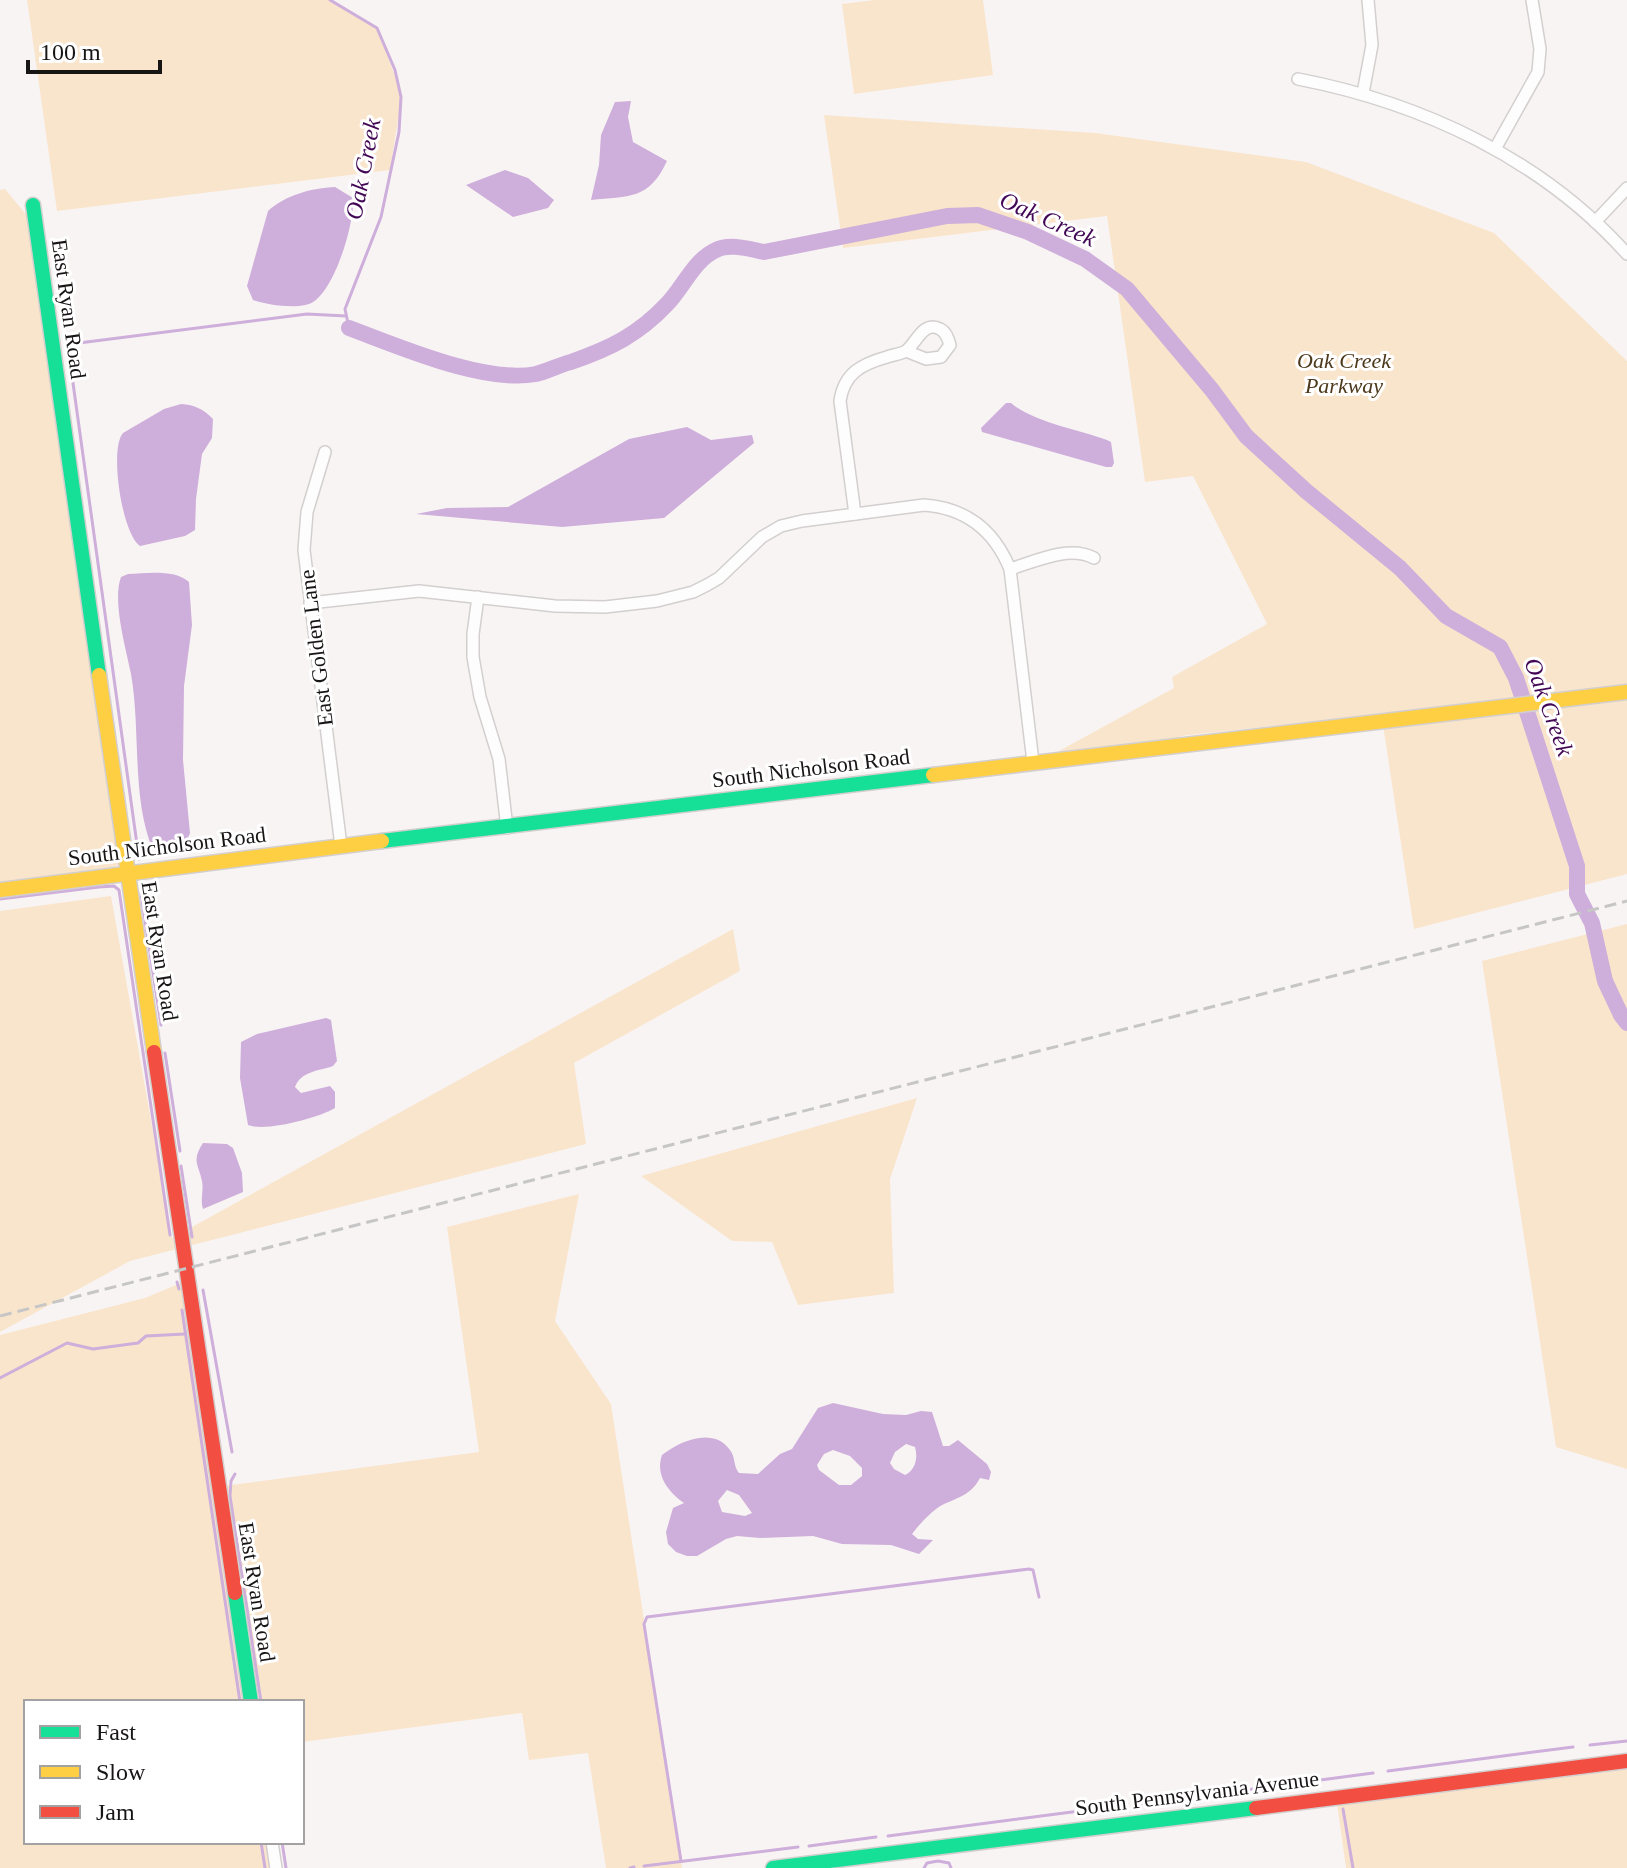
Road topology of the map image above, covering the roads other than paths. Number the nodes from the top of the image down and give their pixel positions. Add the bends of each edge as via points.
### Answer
1 (1368, 0) edge
2 (1532, 0) edge
3 (1298, 79) dead end
4 (1363, 93) junction
5 (1495, 149) junction
6 (1627, 188) edge
7 (33, 205) dead end
8 (1595, 222) junction
9 (1627, 254) edge
10 (906, 351) dead end
11 (325, 452) dead end
12 (855, 514) junction
13 (1094, 558) dead end
14 (1010, 569) junction
15 (478, 597) junction
16 (310, 603) junction
17 (1627, 692) edge
18 (1033, 762) junction
19 (507, 828) junction
20 (341, 846) junction
21 (127, 873) junction
22 (0, 890) edge
23 (251, 1700) edge
24 (1627, 1761) edge
25 (272, 1844) edge
26 (276, 1868) edge
27 (773, 1868) edge

1 - 4 street via 1372,45
2 - 5 street via 1538,72
3 - 4 street
4 - 5 street
5 - 8 street
6 - 8 street
7 - 21 street, East Ryan Road
8 - 9 street
10 - 12 street via 859,367 842,386
11 - 16 street, East Golden Lane via 307,512 304,550
12 - 14 street via 944,506 989,533
12 - 15 street via 781,526 719,578 667,599 605,607
13 - 14 street via 1063,553
14 - 18 street
15 - 16 street via 419,591
15 - 19 street via 473,657 499,759
16 - 20 street, East Golden Lane
17 - 18 street, South Nicholson Road
18 - 19 street, South Nicholson Road
19 - 20 street, South Nicholson Road
20 - 21 street, South Nicholson Road
21 - 22 street, South Nicholson Road
21 - 23 street, East Ryan Road
24 - 27 street, South Pennsylvania Avenue
25 - 26 street

